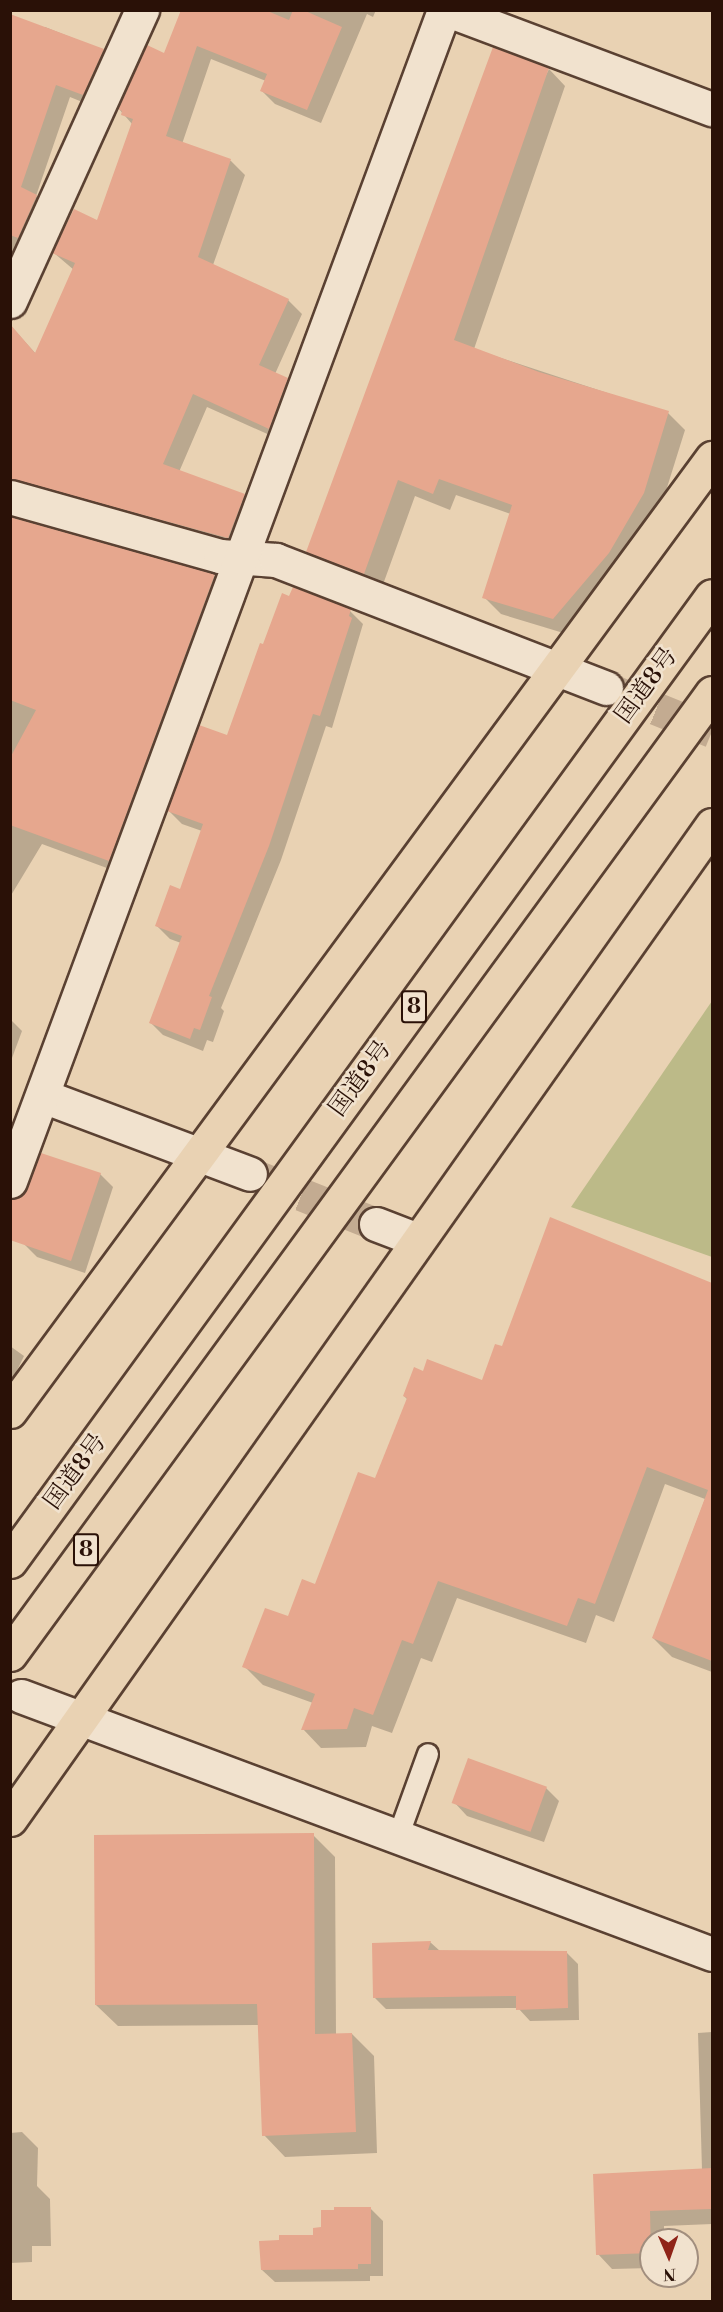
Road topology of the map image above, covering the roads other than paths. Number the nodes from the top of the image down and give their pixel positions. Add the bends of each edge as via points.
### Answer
1 (142, 10) edge
2 (446, 10) edge
3 (712, 109) edge
4 (10, 301) edge
5 (712, 458) edge
6 (10, 497) edge
7 (241, 559) junction
8 (712, 596) edge
9 (560, 669) junction
10 (606, 688) tunnel mouth
11 (712, 693) edge
12 (712, 825) edge
13 (43, 1095) junction
14 (202, 1155) junction
15 (250, 1174) tunnel mouth
16 (11, 1181) edge
17 (376, 1224) tunnel mouth
18 (418, 1240) junction
19 (10, 1410) edge
20 (10, 1561) edge
21 (10, 1654) edge
22 (21, 1696) dead end
23 (84, 1719) junction
24 (428, 1754) dead end
25 (10, 1819) edge
26 (398, 1837) junction
27 (712, 1954) edge

1 - 4 street
2 - 3 street
2 - 7 street
5 - 9 highway
6 - 7 street
7 - 9 street via 276,560
7 - 13 street
8 - 20 highway, 国道8号 / 8
9 - 10 street
9 - 14 highway
11 - 21 highway, 8
12 - 18 highway
13 - 14 street
13 - 16 street
14 - 15 street
14 - 19 highway
17 - 18 street
18 - 23 highway
22 - 23 street
23 - 25 highway
23 - 26 street
24 - 26 lane
26 - 27 street

